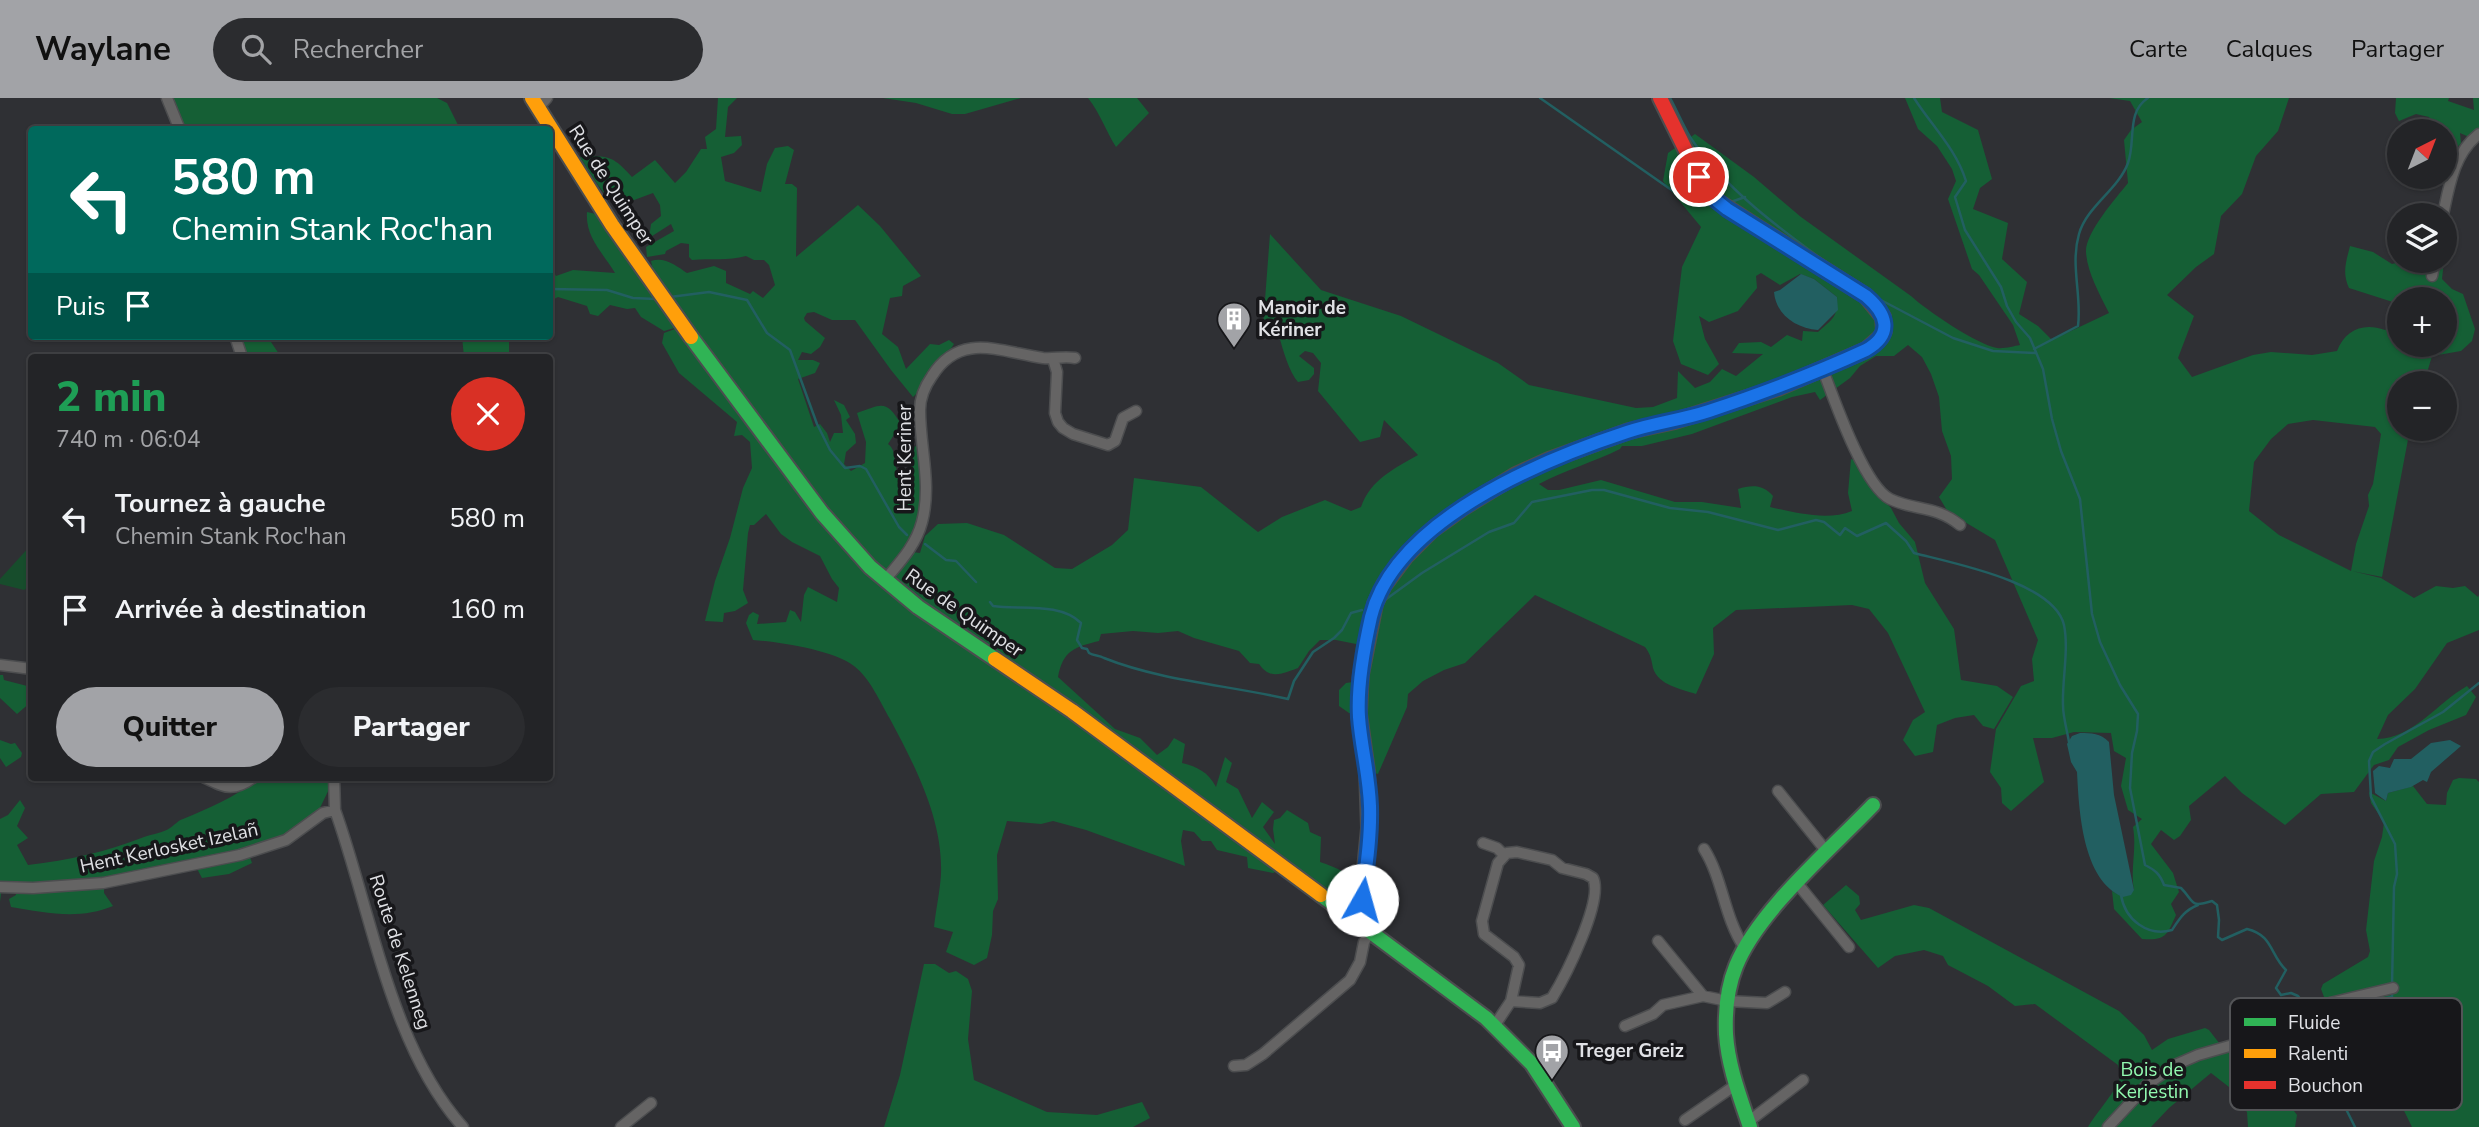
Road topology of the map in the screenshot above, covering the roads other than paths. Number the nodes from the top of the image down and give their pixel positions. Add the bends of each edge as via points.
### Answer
1 (167, 98) edge
2 (1660, 98) edge
3 (539, 101) edge
4 (178, 126) edge
5 (2479, 134) edge
6 (2446, 203) edge
7 (2433, 273) edge
8 (2432, 276) dead end
9 (1075, 358) dead end
10 (1053, 359) junction
11 (1823, 370) junction
12 (1136, 411) dead end
13 (1960, 525) dead end
14 (884, 580) junction
15 (0, 665) edge
16 (28, 668) edge
17 (213, 781) edge
18 (248, 781) edge
19 (334, 781) edge
20 (1778, 791) dead end
21 (1872, 805) dead end
22 (335, 810) junction
23 (1483, 843) dead end
24 (1704, 849) dead end
25 (1827, 852) junction
26 (1504, 855) junction
27 (1797, 883) junction
28 (0, 887) edge
29 (1353, 918) junction
30 (1370, 931) junction
31 (1658, 941) dead end
32 (1744, 947) junction
33 (1849, 947) dead end
34 (2392, 988) dead end
35 (1785, 992) dead end
36 (1703, 996) junction
37 (2351, 998) edge
38 (1511, 1002) junction
39 (1727, 1002) junction
40 (1495, 1025) junction
41 (1625, 1026) dead end
42 (2230, 1046) edge
43 (1234, 1066) dead end
44 (1803, 1080) dead end
45 (1737, 1084) junction
46 (652, 1103) dead end
47 (1685, 1120) dead end
48 (1749, 1125) edge
49 (463, 1127) edge
50 (621, 1127) edge
51 (1573, 1127) edge
52 (2108, 1127) edge

1 - 4 street
2 - 11 street via 1699,177 1717,201 1879,308 1885,323 1881,338
3 - 14 street, Rue de Quimper via 612,225 684,328 822,513
5 - 6 street via 2459,159
7 - 8 street
9 - 10 street, Hent Keriner
10 - 12 street via 1055,413 1063,428 1108,445 1115,441 1124,418
10 - 14 street, Hent Keriner via 968,348 954,352 934,371 920,404 926,477 922,523 910,550
11 - 13 street via 1878,489 1891,500 1941,512
11 - 29 street via 1549,460 1464,506 1405,556 1375,604 1362,674 1359,714 1370,808 1362,900
14 - 29 street, Rue de Quimper via 1072,711
15 - 16 street
17 - 18 street via 229,787
19 - 22 street, Route de Kelenneg
20 - 25 street
21 - 25 street
22 - 28 street, Hent Kerlosket Izelañ via 323,813 286,840 240,856 103,883
22 - 49 street, Route de Kelenneg via 394,1002 424,1068
23 - 26 street
24 - 32 street
25 - 27 street
26 - 38 street via 1498,863 1482,930 1518,962
26 - 38 street via 1517,852 1552,860 1592,878 1596,890 1583,936 1552,998 1540,1003
27 - 32 street
27 - 33 street
29 - 30 street, Rue de Quimper
30 - 40 street, Rue de Quimper
30 - 43 street via 1350,980 1263,1054 1246,1065
31 - 36 street
32 - 39 street
34 - 37 street
35 - 39 street via 1767,1003
36 - 39 street
36 - 41 street via 1663,1005
38 - 40 street
39 - 45 street via 1726,1034
40 - 51 street, Rue de Quimper via 1538,1072
42 - 52 street via 2166,1070
44 - 48 street
45 - 47 street
45 - 48 street
46 - 50 street

